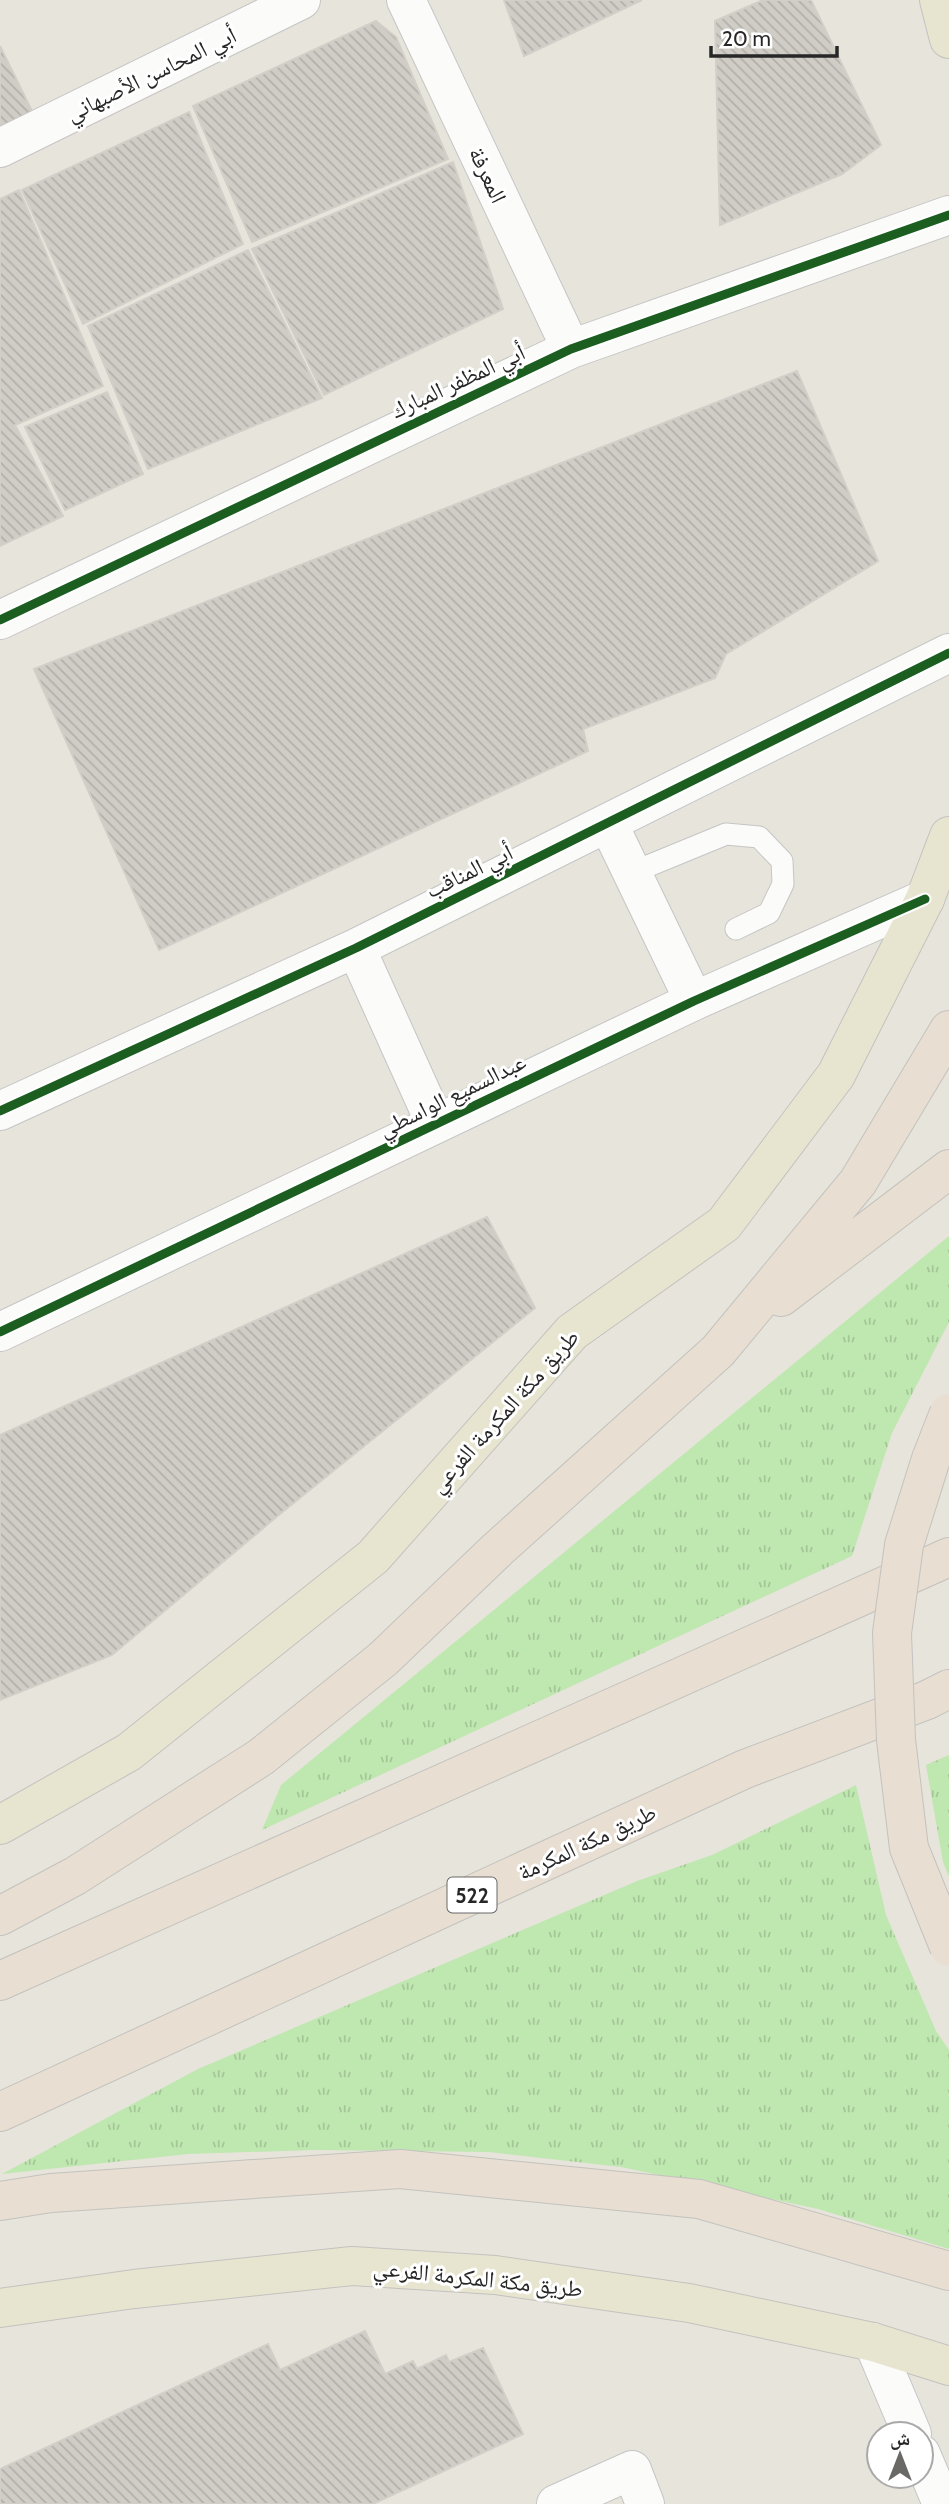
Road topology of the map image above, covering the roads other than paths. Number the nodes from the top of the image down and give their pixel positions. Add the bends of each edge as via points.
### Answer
1 (301, 0) edge
2 (406, 0) edge
3 (939, 0) edge
4 (949, 39) edge
5 (0, 148) edge
6 (949, 215) edge
7 (570, 349) junction
8 (0, 620) edge
9 (949, 653) edge
10 (608, 823) junction
11 (949, 836) edge
12 (631, 873) junction
13 (925, 899) junction
14 (736, 929) dead end
15 (356, 948) junction
16 (694, 1001) junction
17 (949, 1030) edge
18 (0, 1111) edge
19 (435, 1124) junction
20 (949, 1169) edge
21 (0, 1332) edge
22 (718, 1351) junction
23 (949, 1413) edge
24 (949, 1557) edge
25 (942, 1694) edge
26 (0, 1825) edge
27 (0, 1916) edge
28 (949, 1947) edge
29 (0, 1981) edge
30 (0, 2112) edge
31 (0, 2201) edge
32 (949, 2271) edge
33 (0, 2308) edge
34 (873, 2342) junction
35 (949, 2366) edge
36 (906, 2420) edge
37 (639, 2487) edge
38 (935, 2487) edge
39 (556, 2504) edge
40 (942, 2504) edge

1 - 5 street, أبي المحاسن الأصبهاني
2 - 7 street, المعرفة
3 - 4 main road
6 - 7 street, أبي المظفر المبارك
7 - 8 street, أبي المظفر المبارك
9 - 10 street, أبي المناقب
10 - 12 street
10 - 15 street, أبي المناقب
11 - 13 main road, طريق مكة المكرمة الفرعي
12 - 14 lane via 726,834 759,837 782,861 783,884 768,913
12 - 16 street
13 - 16 street, عبدالسميع الواسطي
13 - 26 main road, طريق مكة المكرمة الفرعي via 836,1075 724,1224 572,1332 373,1557 129,1752
15 - 18 street, أبي المناقب
15 - 19 street
16 - 19 street, عبدالسميع الواسطي
17 - 22 highway via 858,1182
19 - 21 street, عبدالسميع الواسطي
20 - 22 highway via 792,1288
22 - 27 highway via 383,1659 261,1757 75,1876
23 - 28 highway, bridge via 904,1545 892,1633 896,1741 909,1848
24 - 29 highway
25 - 30 highway, طريق مكة المكرمة / 522 via 746,1769
31 - 32 highway via 51,2193 400,2169 699,2199
33 - 34 main road, طريق مكة المكرمة الفرعي via 352,2266 495,2275 676,2301
34 - 35 main road, طريق مكة المكرمة الفرعي
34 - 36 street
37 - 39 street
38 - 40 street

